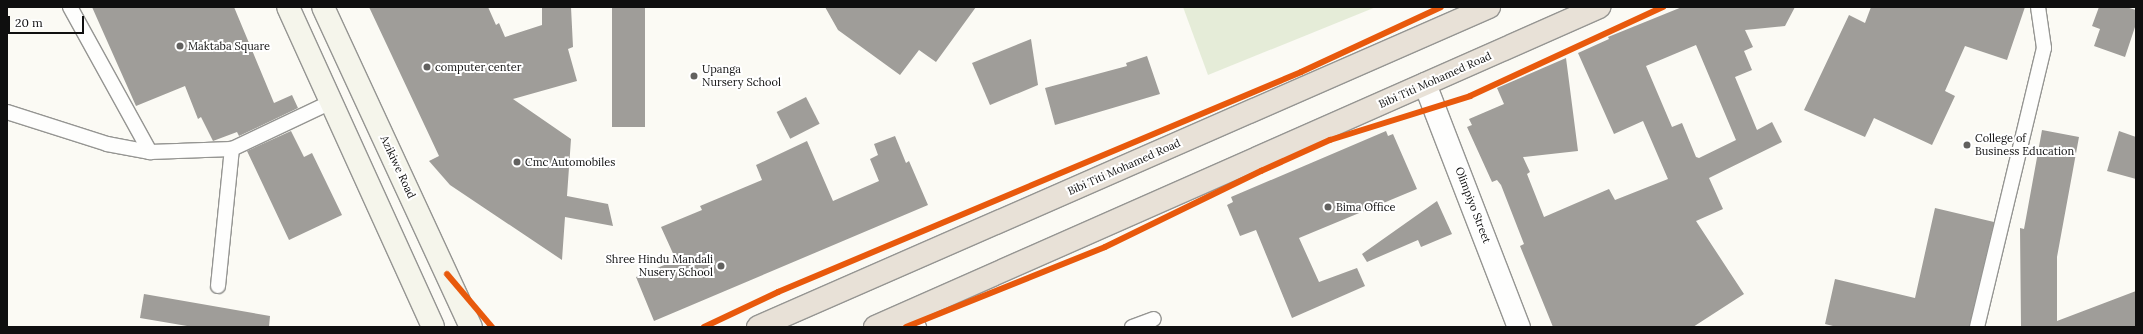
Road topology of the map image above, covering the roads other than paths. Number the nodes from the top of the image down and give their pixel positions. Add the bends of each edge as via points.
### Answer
1 (70, 7) edge
2 (288, 7) edge
3 (323, 7) edge
4 (1489, 7) edge
5 (1599, 7) edge
6 (2038, 7) edge
7 (1425, 84) junction
8 (331, 102) junction
9 (7, 112) edge
10 (232, 149) junction
11 (150, 152) junction
12 (218, 286) dead end
13 (1154, 319) dead end
14 (914, 320) edge
15 (433, 327) edge
16 (471, 327) edge
17 (758, 327) edge
18 (875, 327) edge
19 (1132, 327) edge
20 (1518, 327) edge
21 (1977, 327) edge

1 - 11 lane
2 - 8 street
3 - 16 street, Azikiwe Road
4 - 17 highway, Bibi Titi Mohamed Road
5 - 7 highway, Bibi Titi Mohamed Road
6 - 21 lane via 2044,48
7 - 14 highway, Bibi Titi Mohamed Road
7 - 20 street, Olimpiyo Street
8 - 10 lane
8 - 15 street
9 - 11 lane via 107,144
10 - 11 lane
10 - 12 lane
13 - 19 lane
14 - 18 highway, Bibi Titi Mohamed Road

